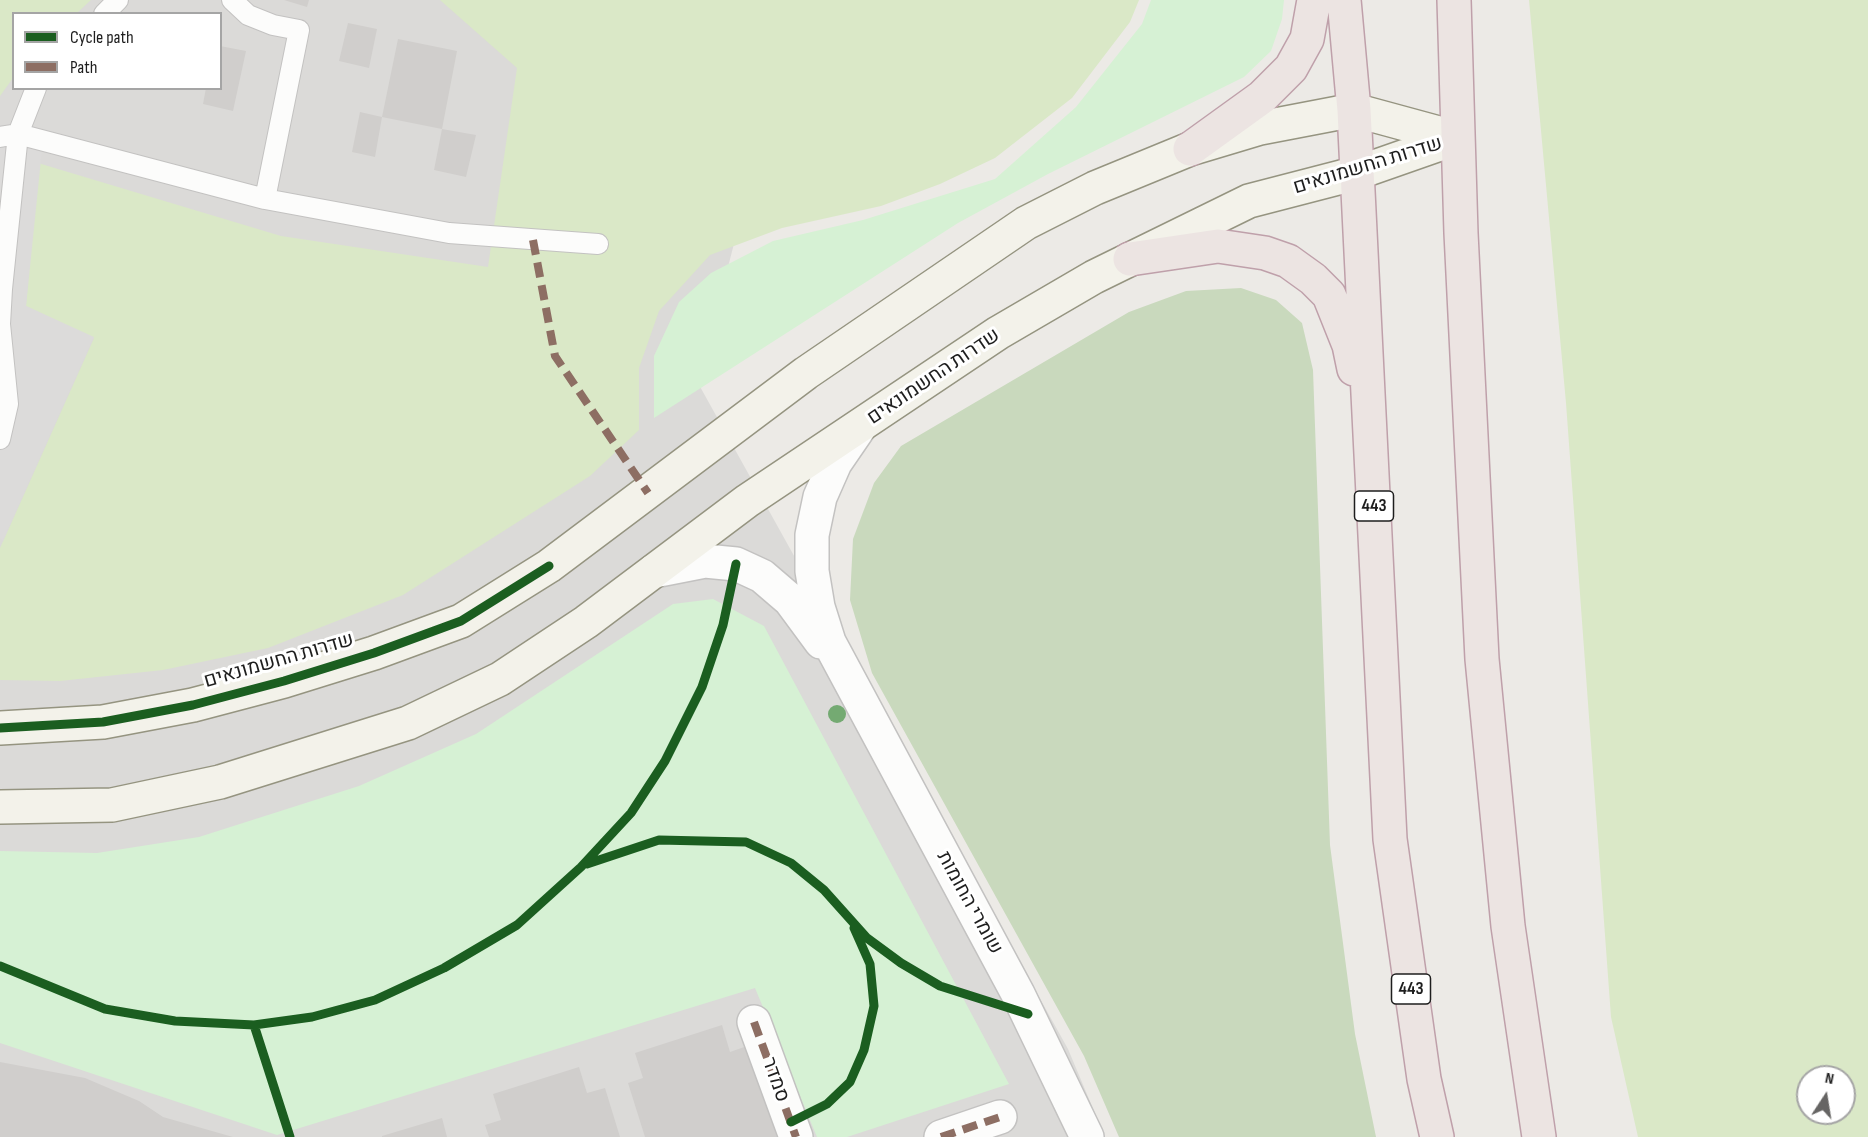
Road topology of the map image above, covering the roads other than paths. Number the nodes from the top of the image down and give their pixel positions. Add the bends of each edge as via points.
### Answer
1 (118, 0) edge
2 (232, 0) edge
3 (1314, 0) edge
4 (1344, 0) edge
5 (1454, 0) edge
6 (106, 12) edge
7 (35, 90) edge
8 (1354, 110) junction
9 (9, 135) edge
10 (1457, 138) junction
11 (1190, 148) junction
12 (1357, 173) junction
13 (265, 199) junction
14 (598, 244) dead end
15 (1130, 259) junction
16 (859, 428) junction
17 (0, 439) edge
18 (1372, 462) junction
19 (654, 571) junction
20 (843, 673) junction
21 (0, 728) edge
22 (0, 807) edge
23 (754, 1022) dead end
24 (1000, 1117) dead end
25 (796, 1137) edge
26 (941, 1137) edge
27 (1087, 1137) edge
28 (1437, 1137) edge
29 (1539, 1137) edge

1 - 6 lane
2 - 13 lane via 248,15 299,30
3 - 11 highway via 1307,39 1290,68 1262,98
4 - 8 highway, 443
5 - 10 highway
7 - 9 lane
8 - 10 main road, שדרות החשמונאים
8 - 11 main road, שדרות החשמונאים via 1260,128
8 - 12 highway, 443
9 - 13 lane
9 - 17 lane via 0,324 8,404
10 - 12 main road, שדרות החשמונאים
10 - 29 highway via 1482,659 1508,926
11 - 21 main road, שדרות החשמונאים via 1095,188 1026,223 806,373 549,566 461,621 340,663 193,705 103,722
12 - 15 main road, שדרות החשמונאים via 1249,201
12 - 18 highway, 443
13 - 14 lane via 449,233
15 - 16 main road, שדרות החשמונאים via 999,333
15 - 18 highway via 1218,246 1288,261 1313,279 1329,295 1349,345
16 - 19 main road, שדרות החשמונאים via 747,501
16 - 20 street, שומרי החומות via 835,463 820,497 812,535 818,607
18 - 28 highway, 443 via 1390,839 1424,1079
19 - 20 street, שומרי החומות via 705,561 736,564 762,576 790,600
19 - 22 main road, שדרות החשמונאים via 500,679 408,723 220,782 112,805
20 - 27 street, שומרי החומות via 1018,994
23 - 25 street, סמדר
24 - 26 street

